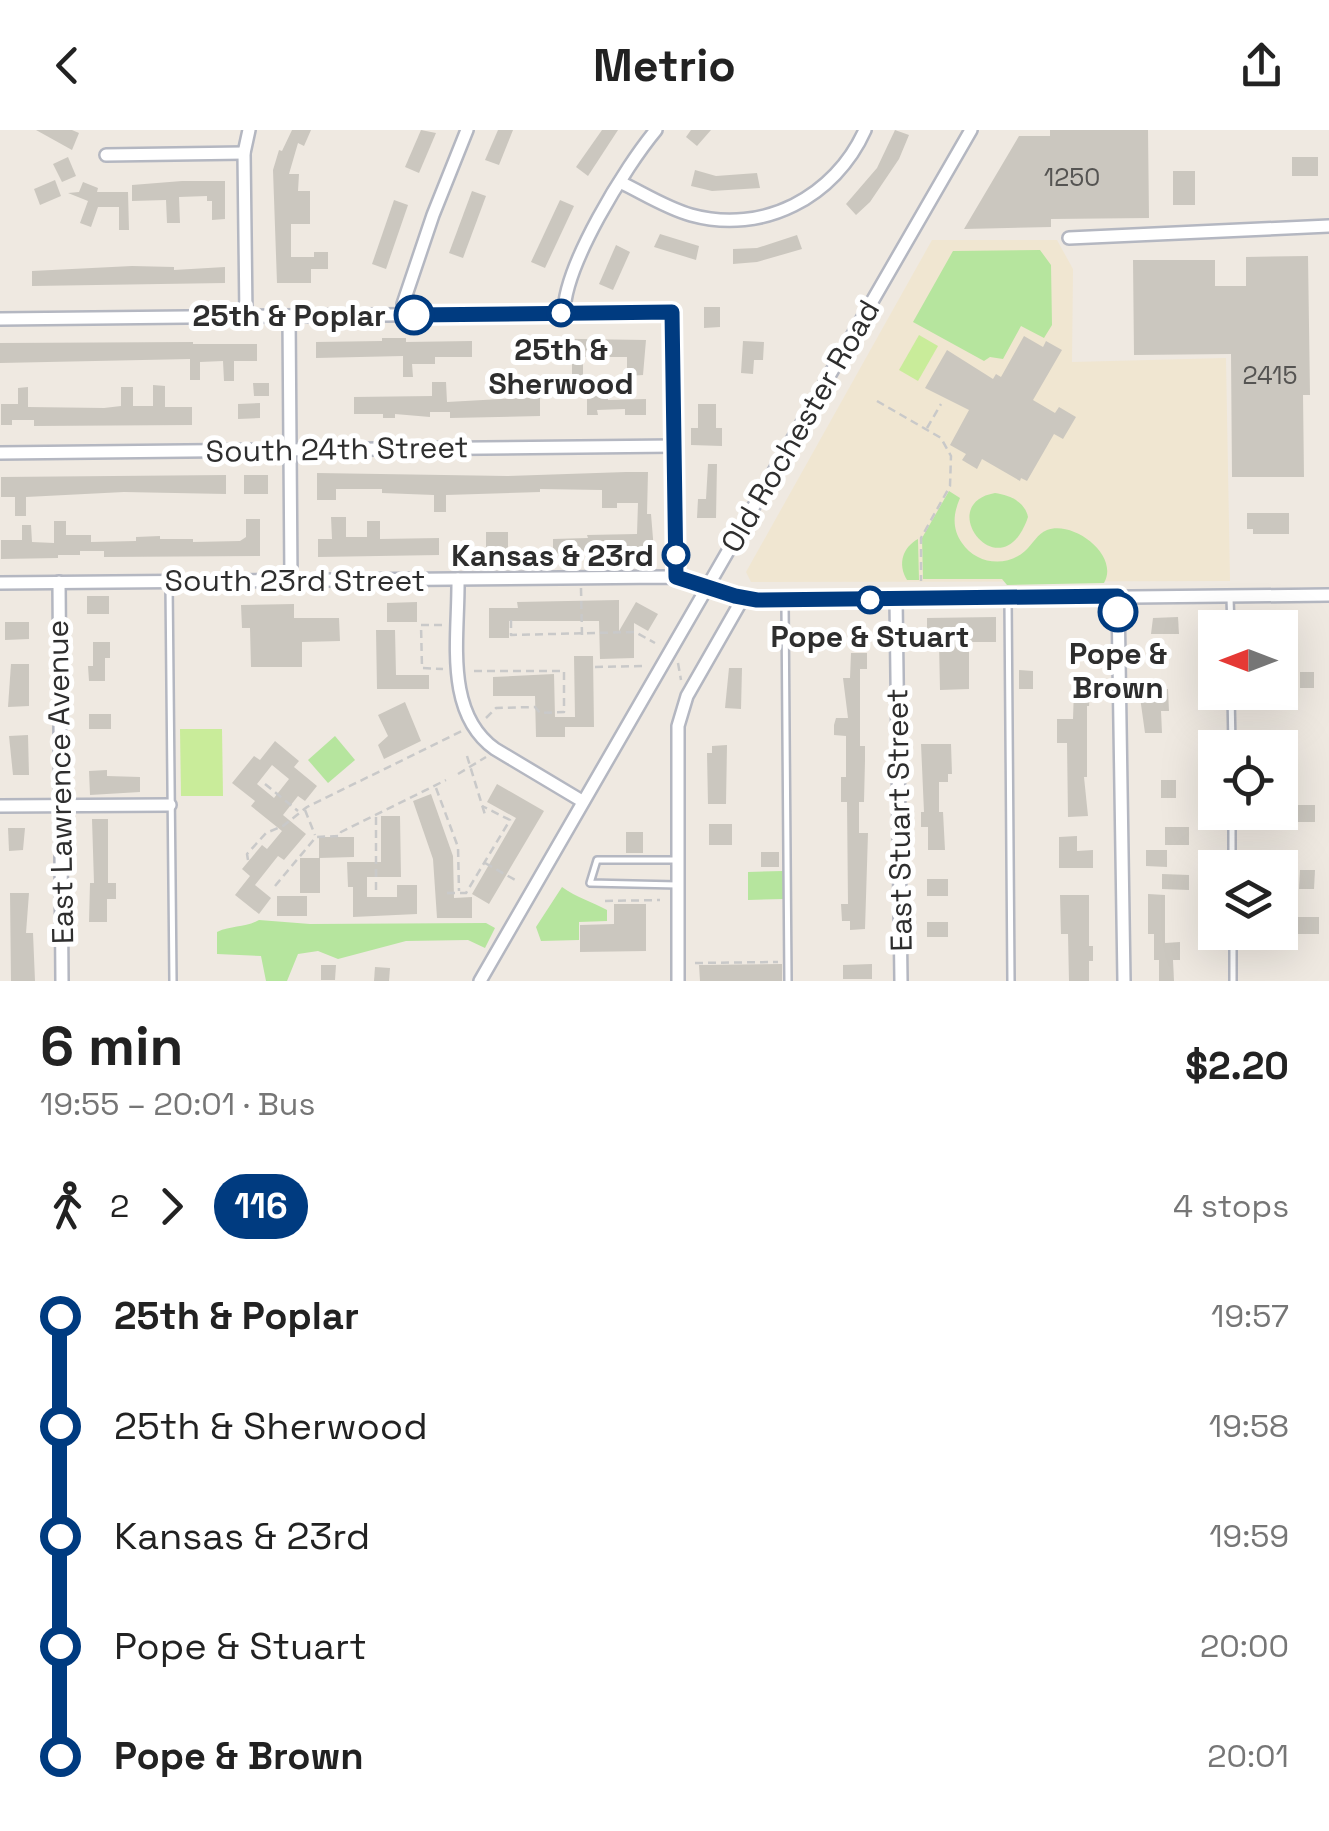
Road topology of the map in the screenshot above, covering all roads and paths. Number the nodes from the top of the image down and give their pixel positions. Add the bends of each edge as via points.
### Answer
1 (249, 130) edge
2 (468, 130) edge
3 (656, 130) edge
4 (865, 130) edge
5 (971, 130) edge
6 (244, 153) junction
7 (106, 155) dead end
8 (620, 182) junction
9 (1329, 226) edge
10 (1069, 238) dead end
11 (564, 313) junction
12 (403, 315) junction
13 (246, 316) junction
14 (288, 316) junction
15 (0, 319) edge
16 (877, 401) dead end
17 (941, 404) dead end
18 (927, 429) junction
19 (674, 446) junction
20 (289, 450) junction
21 (0, 452) edge
22 (676, 577) junction
23 (458, 579) junction
24 (291, 580) junction
25 (921, 581) dead end
26 (59, 582) junction
27 (169, 582) junction
28 (0, 583) edge
29 (581, 587) dead end
30 (708, 587) junction
31 (1329, 595) edge
32 (1118, 596) junction
33 (1230, 596) junction
34 (743, 598) junction
35 (1008, 598) junction
36 (896, 600) junction
37 (786, 601) junction
38 (1230, 610) edge
39 (511, 620) dead end
40 (442, 625) dead end
41 (582, 635) junction
42 (656, 643) dead end
43 (677, 655) dead end
44 (642, 666) dead end
45 (595, 667) dead end
46 (443, 669) dead end
47 (474, 671) dead end
48 (683, 691) dead end
49 (486, 718) dead end
50 (464, 730) dead end
51 (467, 756) dead end
52 (488, 756) dead end
53 (470, 769) junction
54 (458, 774) dead end
55 (446, 780) dead end
56 (264, 784) dead end
57 (435, 785) junction
58 (582, 801) junction
59 (60, 805) junction
60 (170, 805) junction
61 (0, 806) edge
62 (482, 806) junction
63 (304, 809) junction
64 (299, 812) junction
65 (376, 815) junction
66 (486, 818) dead end
67 (316, 837) junction
68 (248, 860) dead end
69 (677, 860) junction
70 (484, 862) junction
71 (517, 880) dead end
72 (677, 885) junction
73 (275, 886) dead end
74 (447, 893) dead end
75 (459, 893) junction
76 (376, 894) dead end
77 (605, 900) dead end
78 (660, 900) dead end
79 (1233, 950) edge
80 (779, 962) dead end
81 (694, 963) dead end
82 (62, 981) edge
83 (173, 981) edge
84 (480, 981) edge
85 (678, 981) edge
86 (788, 981) edge
87 (901, 981) edge
88 (1011, 981) edge
89 (1124, 981) edge
90 (1233, 981) edge

1 - 6 street
2 - 12 street
3 - 8 street
4 - 8 street via 828,182 800,203 758,218 694,216
5 - 30 street, Old Rochester Road
6 - 7 street
6 - 13 street
8 - 11 street via 578,263
9 - 10 street
11 - 12 street
11 - 19 street via 672,312
12 - 14 street
13 - 14 street
13 - 15 street
14 - 20 street
16 - 18 path
17 - 18 path
18 - 25 path via 946,447 953,476 921,538
19 - 20 street, South 24th Street
19 - 22 street
20 - 21 street, South 24th Street
20 - 24 street
22 - 23 street, South 23rd Street
22 - 30 street, South 23rd Street
23 - 24 street, South 23rd Street
23 - 58 street via 460,691 469,723 482,740
24 - 27 street, South 23rd Street
26 - 27 street, South 23rd Street
26 - 28 street, South 23rd Street
26 - 59 street, East Lawrence Avenue
27 - 60 lane
29 - 41 path
30 - 34 street, South 23rd Street
30 - 58 street, Old Rochester Road
31 - 33 street, South 23rd Street
32 - 33 street, South 23rd Street
32 - 35 street, South 23rd Street
32 - 89 street
33 - 38 lane
34 - 37 street, South 23rd Street
34 - 69 street via 695,681 678,726
35 - 36 street, South 23rd Street
35 - 88 lane
36 - 37 street, South 23rd Street
36 - 87 street, East Stuart Street
37 - 86 lane
39 - 41 path via 511,635
40 - 46 path via 421,625 421,640 422,668
41 - 42 path via 635,632
43 - 48 path
44 - 45 path
47 - 49 path via 564,670 564,712 496,708
50 - 63 path
51 - 53 path
52 - 53 path
53 - 54 path
53 - 62 path
55 - 57 path
56 - 64 path
57 - 65 path
57 - 75 path via 458,847
58 - 84 street, Old Rochester Road
59 - 60 street
59 - 61 street
59 - 82 street, East Lawrence Avenue
60 - 83 lane
62 - 66 path
62 - 70 path via 510,820
63 - 64 path
63 - 67 path
64 - 68 path via 266,833
65 - 67 path via 340,836
65 - 76 path
67 - 73 path
69 - 72 street
69 - 72 lane via 596,860 590,883
70 - 71 path
70 - 75 path via 466,893
72 - 85 street
74 - 75 path
77 - 78 path
79 - 90 lane
80 - 81 path

